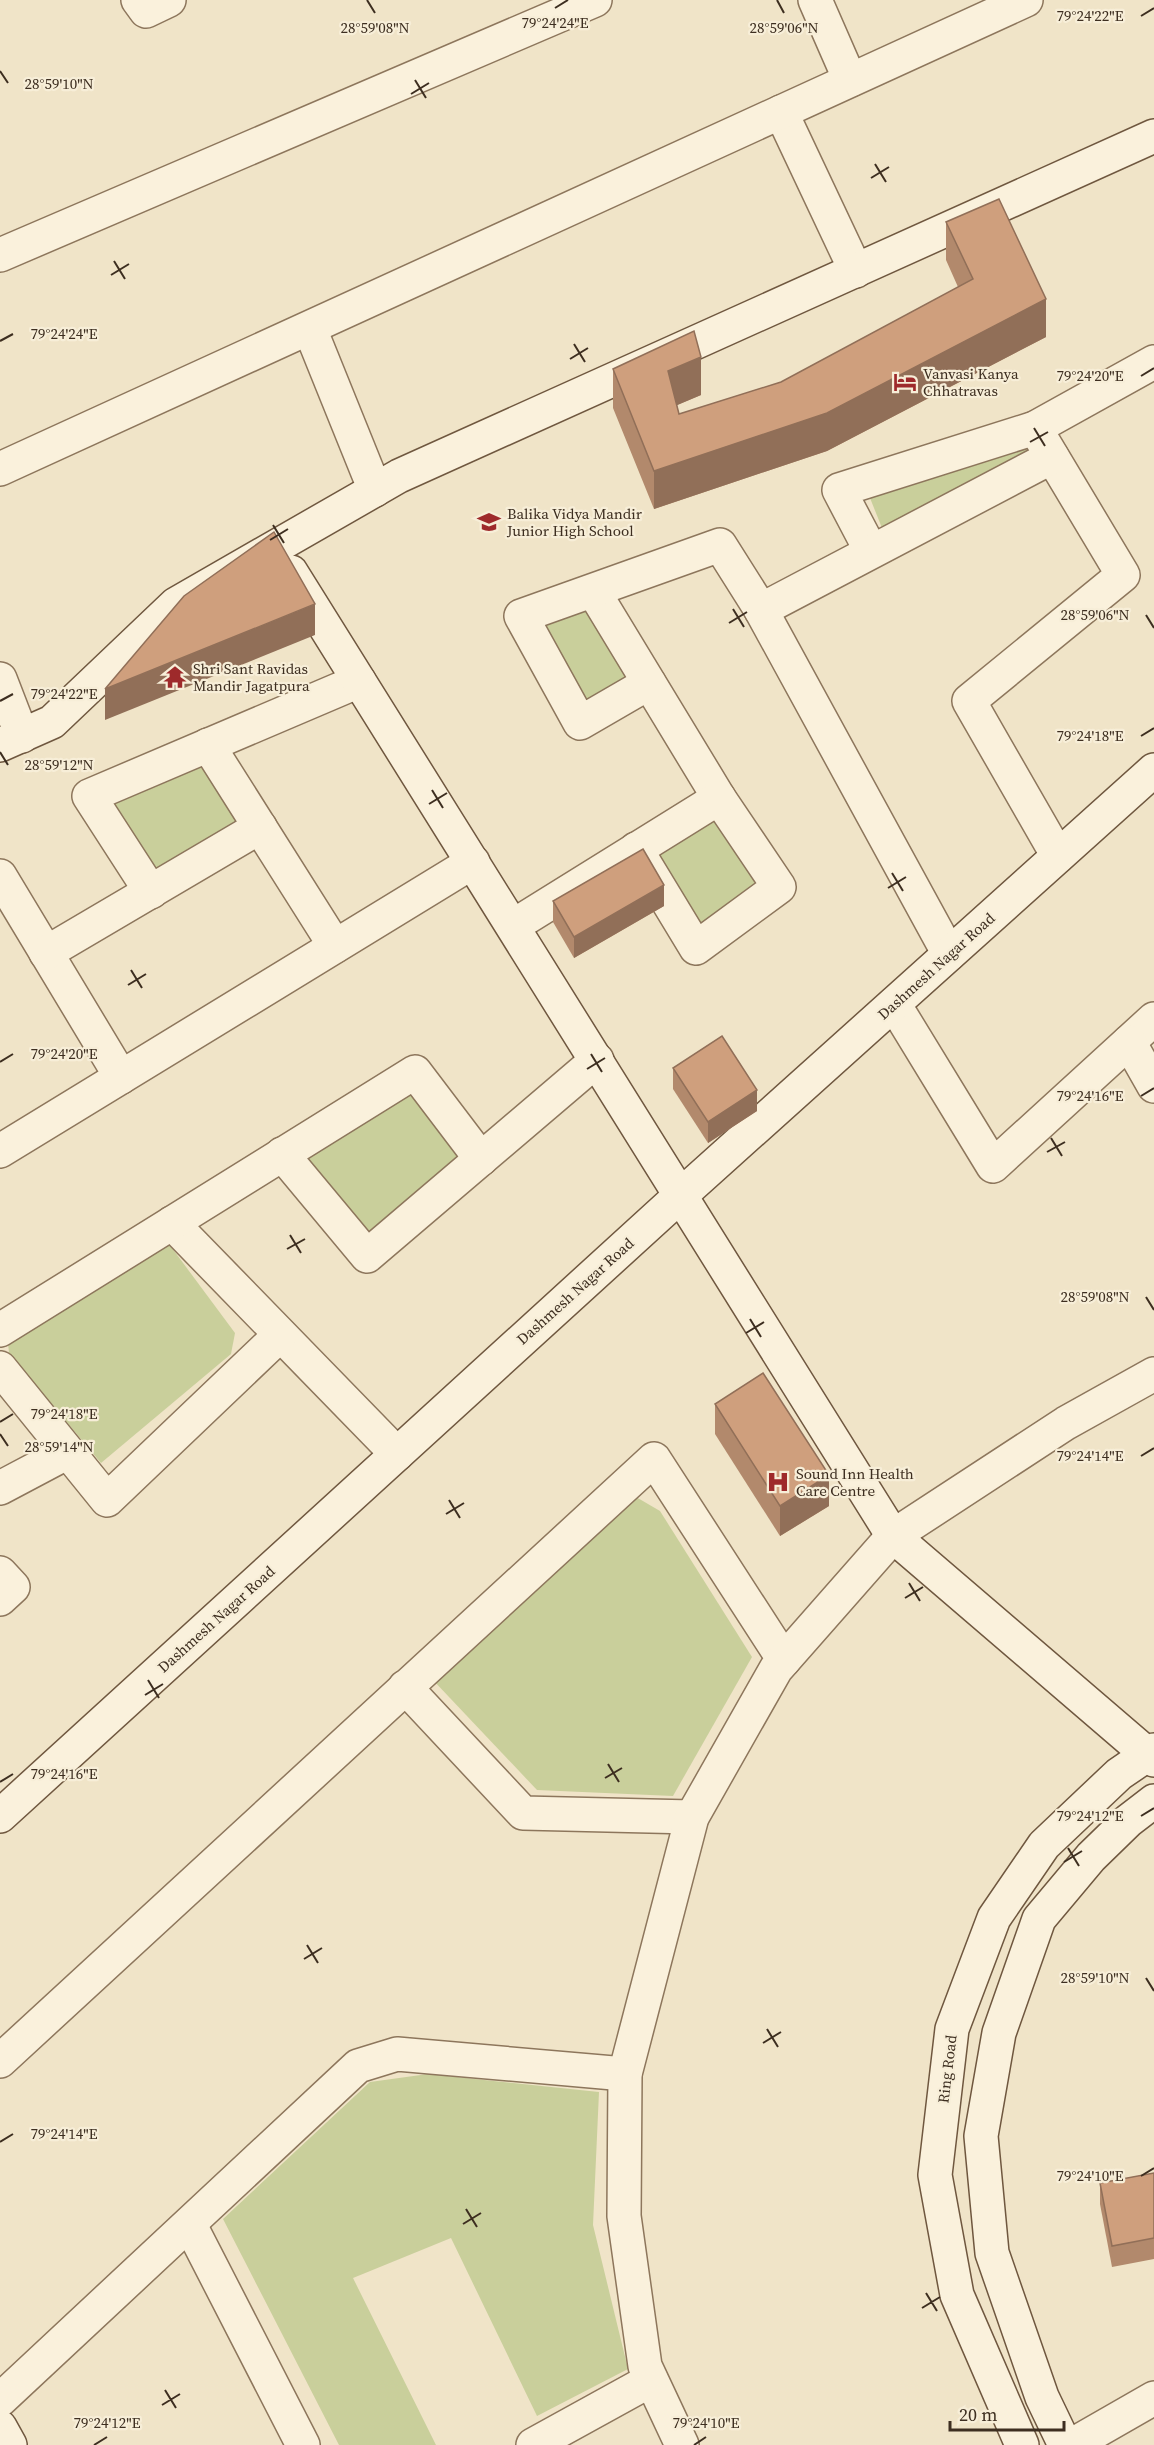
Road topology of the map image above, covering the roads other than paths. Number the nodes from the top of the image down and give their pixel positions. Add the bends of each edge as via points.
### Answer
1 (138, 0) edge
2 (169, 0) edge
3 (595, 0) edge
4 (815, 0) edge
5 (1026, 0) edge
6 (850, 80) junction
7 (781, 112) junction
8 (1154, 136) edge
9 (0, 255) edge
10 (856, 271) junction
11 (310, 329) junction
12 (1154, 362) edge
13 (1035, 428) junction
14 (1052, 457) junction
15 (0, 469) edge
16 (375, 490) junction
17 (274, 546) junction
18 (871, 551) junction
19 (594, 592) junction
20 (761, 610) junction
21 (0, 679) edge
22 (359, 681) junction
23 (649, 683) junction
24 (11, 740) edge
25 (208, 745) junction
26 (1154, 770) edge
27 (719, 798) junction
28 (260, 827) junction
29 (636, 849) junction
30 (1058, 856) junction
31 (473, 862) junction
32 (0, 876) edge
33 (151, 892) junction
34 (513, 926) junction
35 (335, 946) junction
36 (46, 953) junction
37 (949, 954) junction
38 (894, 1004) junction
39 (1154, 1019) edge
40 (1129, 1042) junction
41 (597, 1060) junction
42 (121, 1077) junction
43 (1154, 1086) edge
44 (3, 1142) edge
45 (282, 1154) junction
46 (481, 1159) junction
47 (681, 1195) junction
48 (172, 1223) junction
49 (0, 1330) edge
50 (280, 1335) junction
51 (0, 1368) edge
52 (1154, 1374) edge
53 (68, 1452) junction
54 (397, 1454) junction
55 (0, 1488) edge
56 (893, 1536) junction
57 (0, 1573) edge
58 (0, 1599) edge
59 (784, 1660) junction
60 (405, 1687) junction
61 (1152, 1755) edge
62 (1154, 1801) edge
63 (0, 1816) edge
64 (692, 1817) junction
65 (0, 2061) edge
66 (626, 2074) junction
67 (190, 2225) junction
68 (651, 2380) junction
69 (1154, 2398) edge
70 (0, 2400) edge
71 (0, 2427) edge
72 (10, 2445) edge
73 (303, 2445) edge
74 (533, 2445) edge
75 (682, 2445) edge
76 (1022, 2445) edge
77 (1065, 2445) edge
78 (1072, 2445) edge

1 - 2 street via 146,11
3 - 9 street
4 - 6 street
5 - 6 street
6 - 7 street
7 - 10 street
7 - 11 street
8 - 10 street
10 - 16 street
11 - 15 street
11 - 16 street
12 - 13 street
13 - 14 street
13 - 18 street via 839,490
14 - 18 street
14 - 30 street via 1123,575 969,701
16 - 17 street
17 - 22 street
17 - 24 street via 176,604 52,722
18 - 20 street
19 - 20 street via 720,545
19 - 23 street
19 - 23 street via 521,616 580,723
20 - 37 street
21 - 24 street
22 - 25 street
22 - 31 street
23 - 27 street
25 - 28 street
25 - 33 street via 89,796
26 - 30 street, Dashmesh Nagar Road
27 - 29 street
27 - 29 street via 779,886 696,948
28 - 33 street
28 - 35 street
29 - 34 street
30 - 37 street, Dashmesh Nagar Road
31 - 34 street
31 - 35 street
32 - 36 street
33 - 36 street
34 - 41 street
35 - 42 street
36 - 42 street
37 - 38 street, Dashmesh Nagar Road
38 - 40 street via 993,1166
38 - 47 street, Dashmesh Nagar Road
39 - 40 street
40 - 43 street
41 - 46 street
41 - 47 street
42 - 44 street
45 - 46 street via 415,1072
45 - 46 street via 367,1256
45 - 48 street
47 - 54 street, Dashmesh Nagar Road
47 - 56 street
48 - 49 street
48 - 50 street
50 - 53 street via 107,1500
50 - 54 street
51 - 53 street
52 - 56 street via 1066,1423
53 - 55 street
54 - 63 street, Dashmesh Nagar Road
56 - 59 street
56 - 61 street
57 - 58 street via 13,1587
59 - 60 street via 654,1459
59 - 64 street
60 - 64 street via 522,1813
60 - 65 street
61 - 76 street, Ring Road via 1119,1774 1044,1845 994,1918 952,2029 935,2175 957,2295
62 - 77 street via 1091,1857 1039,1918 999,2032 981,2136 992,2253 1042,2397
64 - 66 street
66 - 67 street via 397,2054 358,2066
66 - 68 street via 624,2216 645,2366
67 - 70 street
67 - 73 street
68 - 74 street
68 - 75 street
69 - 78 street
71 - 72 street

